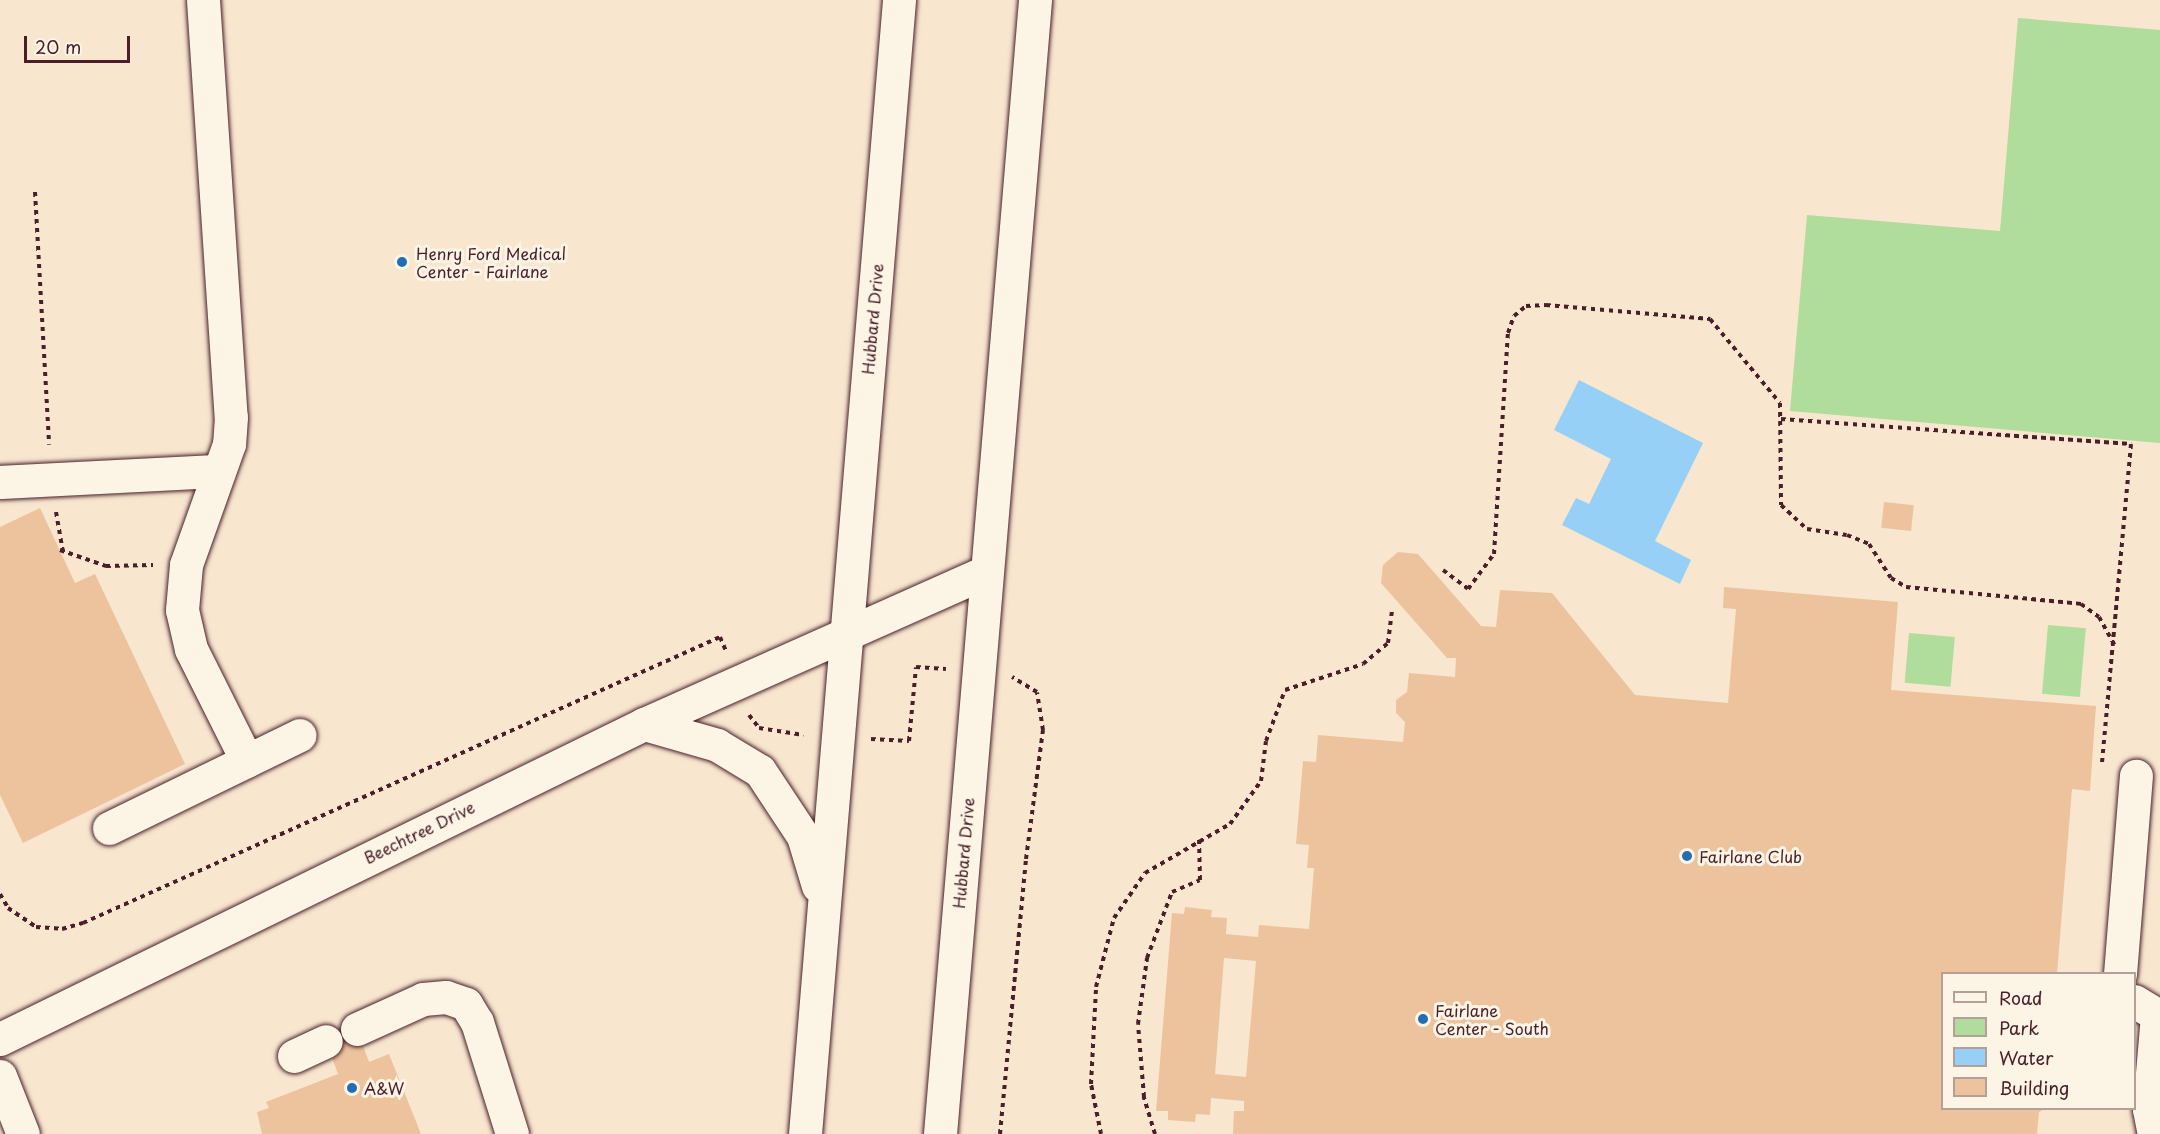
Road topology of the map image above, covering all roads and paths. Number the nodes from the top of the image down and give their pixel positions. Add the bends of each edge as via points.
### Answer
1 (203, 0) edge
2 (899, 0) edge
3 (1035, 0) edge
4 (35, 192) dead end
5 (1781, 419) junction
6 (219, 471) junction
7 (51, 479) junction
8 (0, 482) edge
9 (186, 565) junction
10 (1443, 570) dead end
11 (986, 572) junction
12 (1392, 609) dead end
13 (720, 637) dead end
14 (844, 638) junction
15 (2116, 648) junction
16 (946, 669) dead end
17 (1008, 674) dead end
18 (748, 715) dead end
19 (644, 724) junction
20 (300, 735) dead end
21 (795, 735) dead end
22 (865, 738) dead end
23 (247, 761) junction
24 (2102, 767) dead end
25 (2136, 776) dead end
26 (109, 828) dead end
27 (1199, 840) junction
28 (0, 894) edge
29 (822, 911) junction
30 (2120, 972) edge
31 (2150, 1010) edge
32 (357, 1029) dead end
33 (0, 1039) edge
34 (326, 1041) dead end
35 (294, 1056) dead end
36 (0, 1076) edge
37 (23, 1134) edge
38 (512, 1134) edge
39 (805, 1134) edge
40 (940, 1134) edge
41 (1000, 1134) edge
42 (1101, 1134) edge
43 (1155, 1134) edge
44 (2154, 1134) edge

1 - 6 street via 231,417 229,444
2 - 14 street, Hubbard Drive
3 - 11 street, Hubbard Drive
4 - 7 path
5 - 10 path via 1780,403 1710,319 1526,306 1514,316 1508,333 1494,554 1468,589
5 - 15 path via 1781,505 1807,529 1847,535 1869,544 1891,578 1906,587 2081,604 2099,617
5 - 15 path via 2131,444
6 - 7 street
6 - 9 street
7 - 8 street
7 - 9 path via 62,551 106,566
9 - 23 street via 182,610 191,649
11 - 14 street
11 - 40 street, Hubbard Drive
12 - 27 path via 1388,643 1363,664 1285,690 1266,741 1262,781 1230,824
13 - 28 path via 125,908 62,929 36,927 8,908
14 - 19 street, Beechtree Drive
14 - 29 street, Hubbard Drive
15 - 24 path
16 - 22 path via 916,667 909,741
17 - 41 path via 1037,692 1043,730 1026,859
18 - 21 path via 759,728
19 - 29 street via 717,745 760,771 803,836
19 - 33 street, Beechtree Drive
20 - 23 street
23 - 26 street
25 - 30 street
27 - 42 path via 1145,873 1114,918 1096,987 1091,1084
27 - 43 path via 1200,880 1172,892 1147,958 1138,1024 1144,1097
29 - 39 street, Hubbard Drive
31 - 44 street via 2148,1109
32 - 38 street via 423,999 446,997 466,1004 477,1022
34 - 35 street
36 - 37 street

